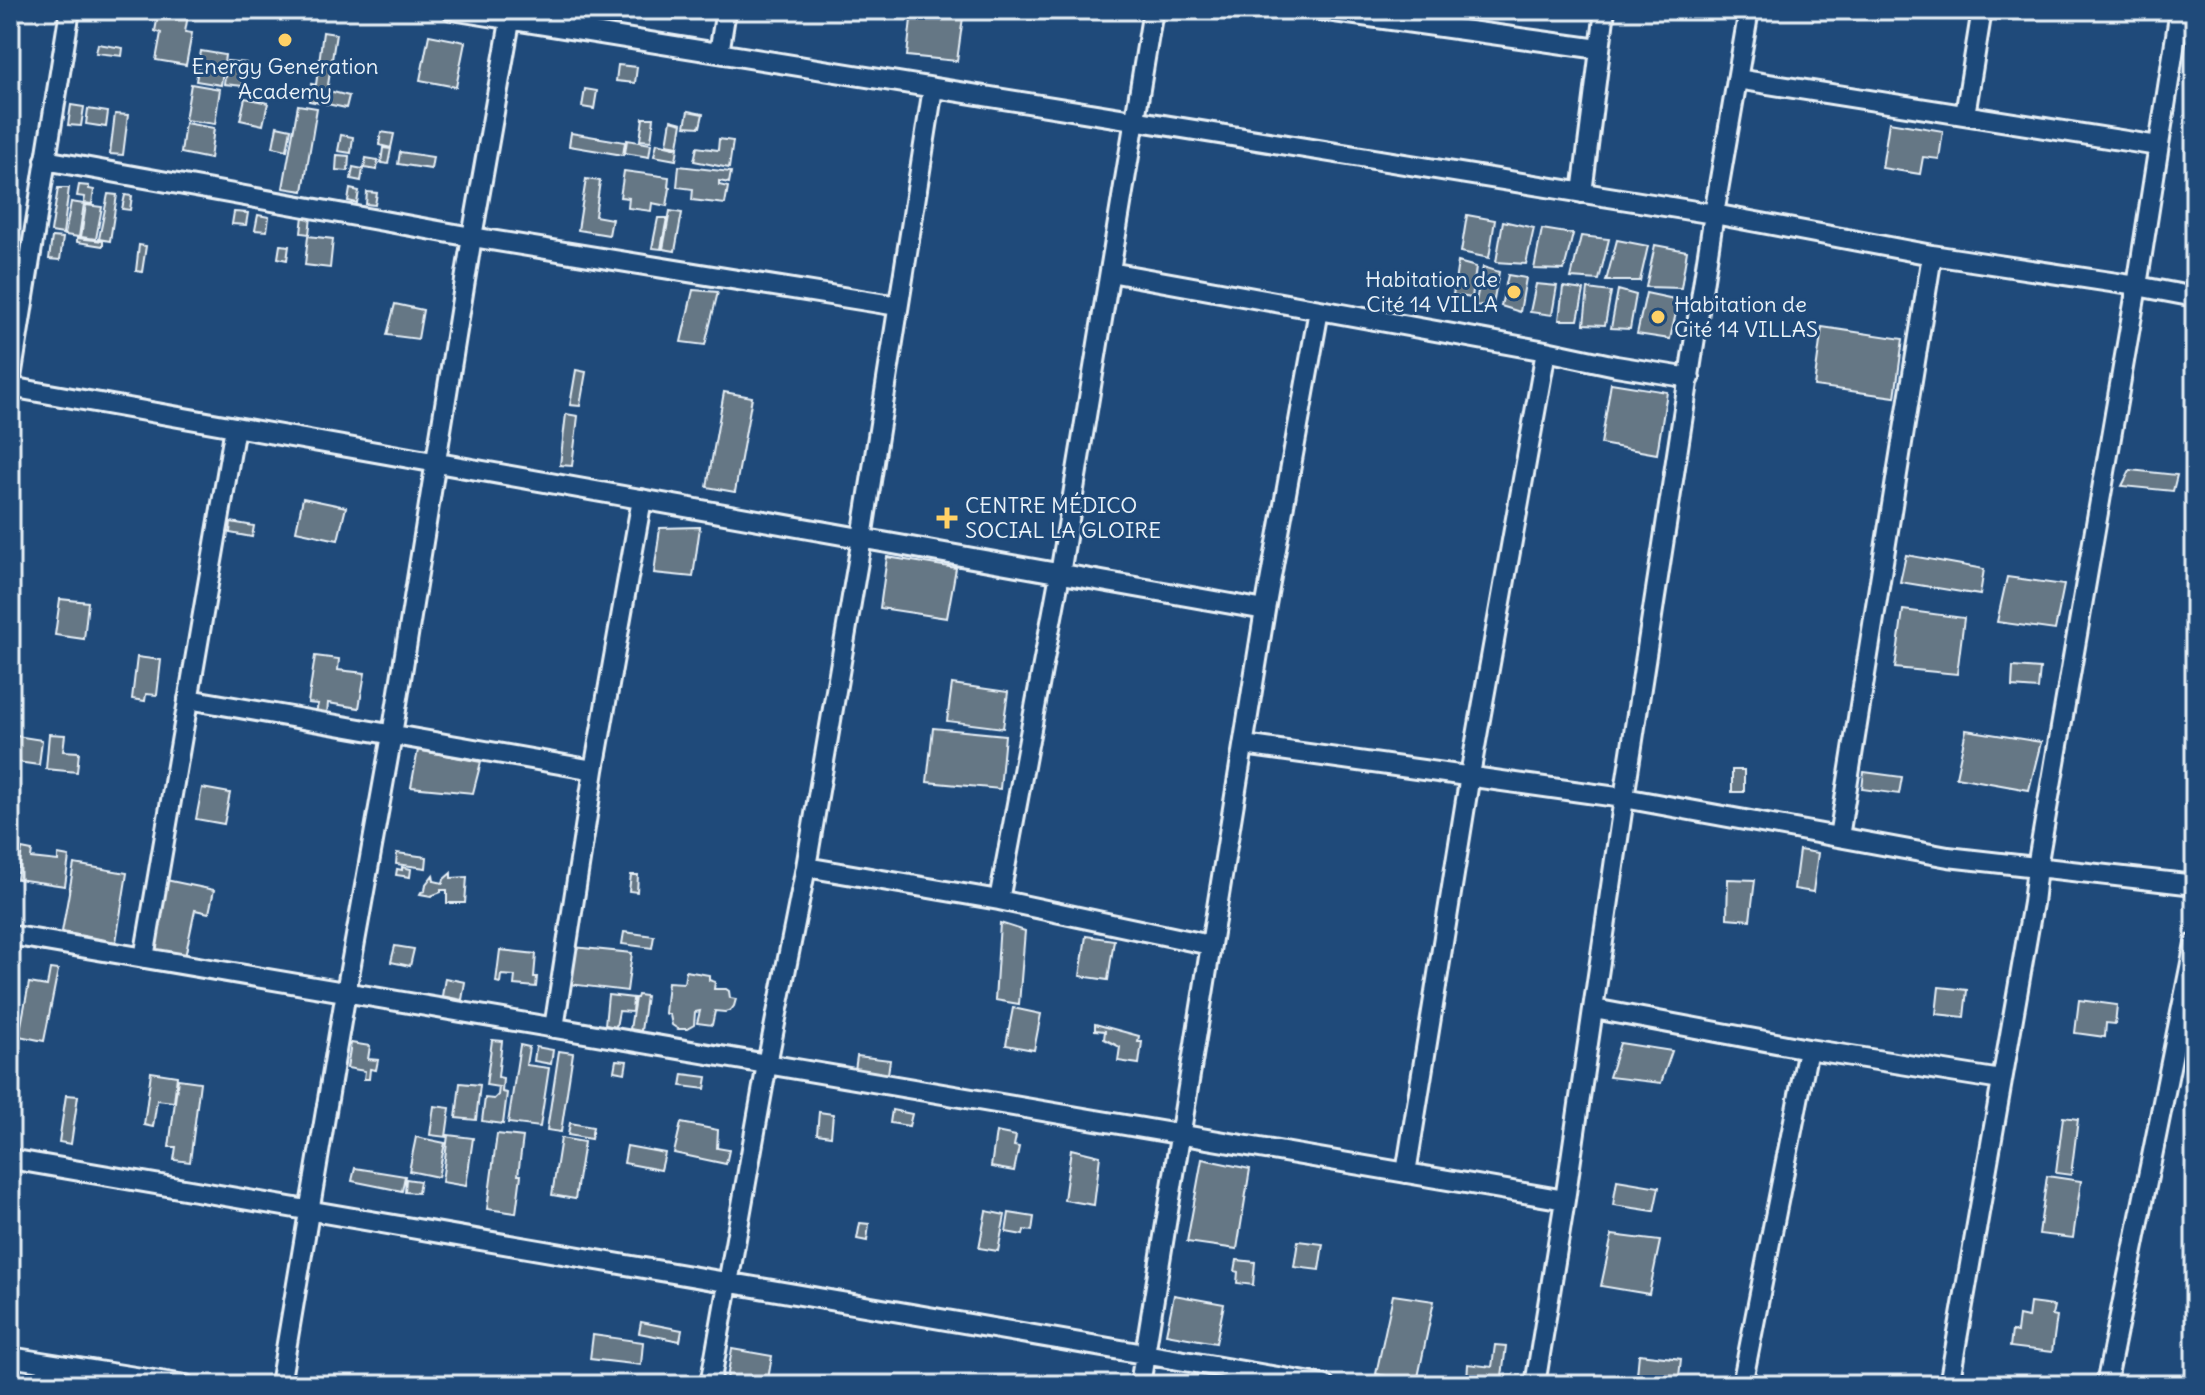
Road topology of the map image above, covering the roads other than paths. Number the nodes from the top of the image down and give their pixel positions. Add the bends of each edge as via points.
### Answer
1 (70, 10) edge
2 (452, 10) edge
3 (726, 10) edge
4 (1153, 10) edge
5 (1320, 10) edge
6 (1605, 10) edge
7 (1749, 10) edge
8 (1982, 10) edge
9 (2180, 10) edge
10 (1376, 14) edge
11 (511, 15) edge
12 (1599, 49) junction
13 (719, 53) junction
14 (1737, 79) junction
15 (933, 88) junction
16 (1965, 115) junction
17 (1135, 120) junction
18 (2158, 146) junction
19 (45, 160) junction
20 (1582, 193) junction
21 (1714, 214) junction
22 (472, 237) junction
23 (1932, 255) junction
24 (1110, 272) junction
25 (2137, 286) junction
26 (2195, 297) edge
27 (898, 306) junction
28 (1319, 310) junction
29 (1546, 351) junction
30 (1690, 378) junction
31 (10, 385) edge
32 (235, 427) junction
33 (436, 463) junction
34 (642, 499) junction
35 (862, 538) junction
36 (1060, 574) junction
37 (1265, 610) junction
38 (188, 699) junction
39 (392, 735) junction
40 (1244, 745) junction
41 (594, 770) junction
42 (1470, 775) junction
43 (1624, 798) junction
44 (1839, 837) junction
45 (806, 867) junction
46 (2037, 867) junction
47 (2195, 885) edge
48 (999, 900) junction
49 (10, 935) edge
50 (2195, 943) edge
51 (1210, 945) junction
52 (144, 958) junction
53 (346, 992) junction
54 (1594, 1009) junction
55 (554, 1028) junction
56 (1808, 1049) junction
57 (767, 1064) junction
58 (2001, 1080) junction
59 (1181, 1135) junction
60 (10, 1159) edge
61 (1406, 1173) junction
62 (1565, 1200) junction
63 (311, 1211) junction
64 (729, 1283) junction
65 (1144, 1354) junction
66 (10, 1357) edge
67 (185, 1385) edge
68 (280, 1385) edge
69 (710, 1385) edge
70 (1140, 1385) edge
71 (1324, 1385) edge
72 (1535, 1385) edge
73 (1742, 1385) edge
74 (1949, 1385) edge
75 (2106, 1385) edge

1 - 19 street
2 - 11 street
3 - 13 street
4 - 17 street
5 - 10 street
6 - 12 street
7 - 14 street
8 - 16 street
9 - 18 street
10 - 12 street
11 - 13 street
11 - 22 street
12 - 20 street
13 - 15 street
14 - 16 street
14 - 21 street
15 - 17 street
15 - 27 street
16 - 18 street
17 - 20 street
17 - 24 street
18 - 25 street
19 - 22 street
19 - 31 street
20 - 21 street
21 - 23 street
21 - 30 street
22 - 27 street
22 - 33 street
23 - 25 street
23 - 44 street
24 - 28 street
24 - 36 street
25 - 26 street
25 - 46 street
27 - 35 street
28 - 29 street
28 - 37 street
29 - 30 street
29 - 42 street
30 - 43 street
31 - 32 street
32 - 33 street
32 - 38 street
33 - 34 street
33 - 39 street
34 - 35 street
34 - 41 street
35 - 36 street
35 - 45 street
36 - 37 street
36 - 48 street
37 - 40 street
38 - 39 street
38 - 52 street
39 - 41 street
39 - 53 street
40 - 42 street
40 - 51 street
41 - 55 street
42 - 43 street
42 - 61 street
43 - 44 street
43 - 54 street
44 - 46 street
45 - 48 street
45 - 57 street
46 - 47 street
46 - 58 street
48 - 51 street
49 - 52 street
50 - 75 street
51 - 59 street
52 - 53 street
53 - 55 street
53 - 63 street
54 - 56 street
54 - 62 street
55 - 57 street
56 - 58 street
56 - 73 street
57 - 59 street
57 - 64 street
58 - 74 street
59 - 61 street
59 - 65 street
60 - 63 street
61 - 62 street
62 - 72 street
63 - 64 street
63 - 68 street
64 - 65 street
64 - 69 street
65 - 70 street
65 - 71 street
66 - 67 street

